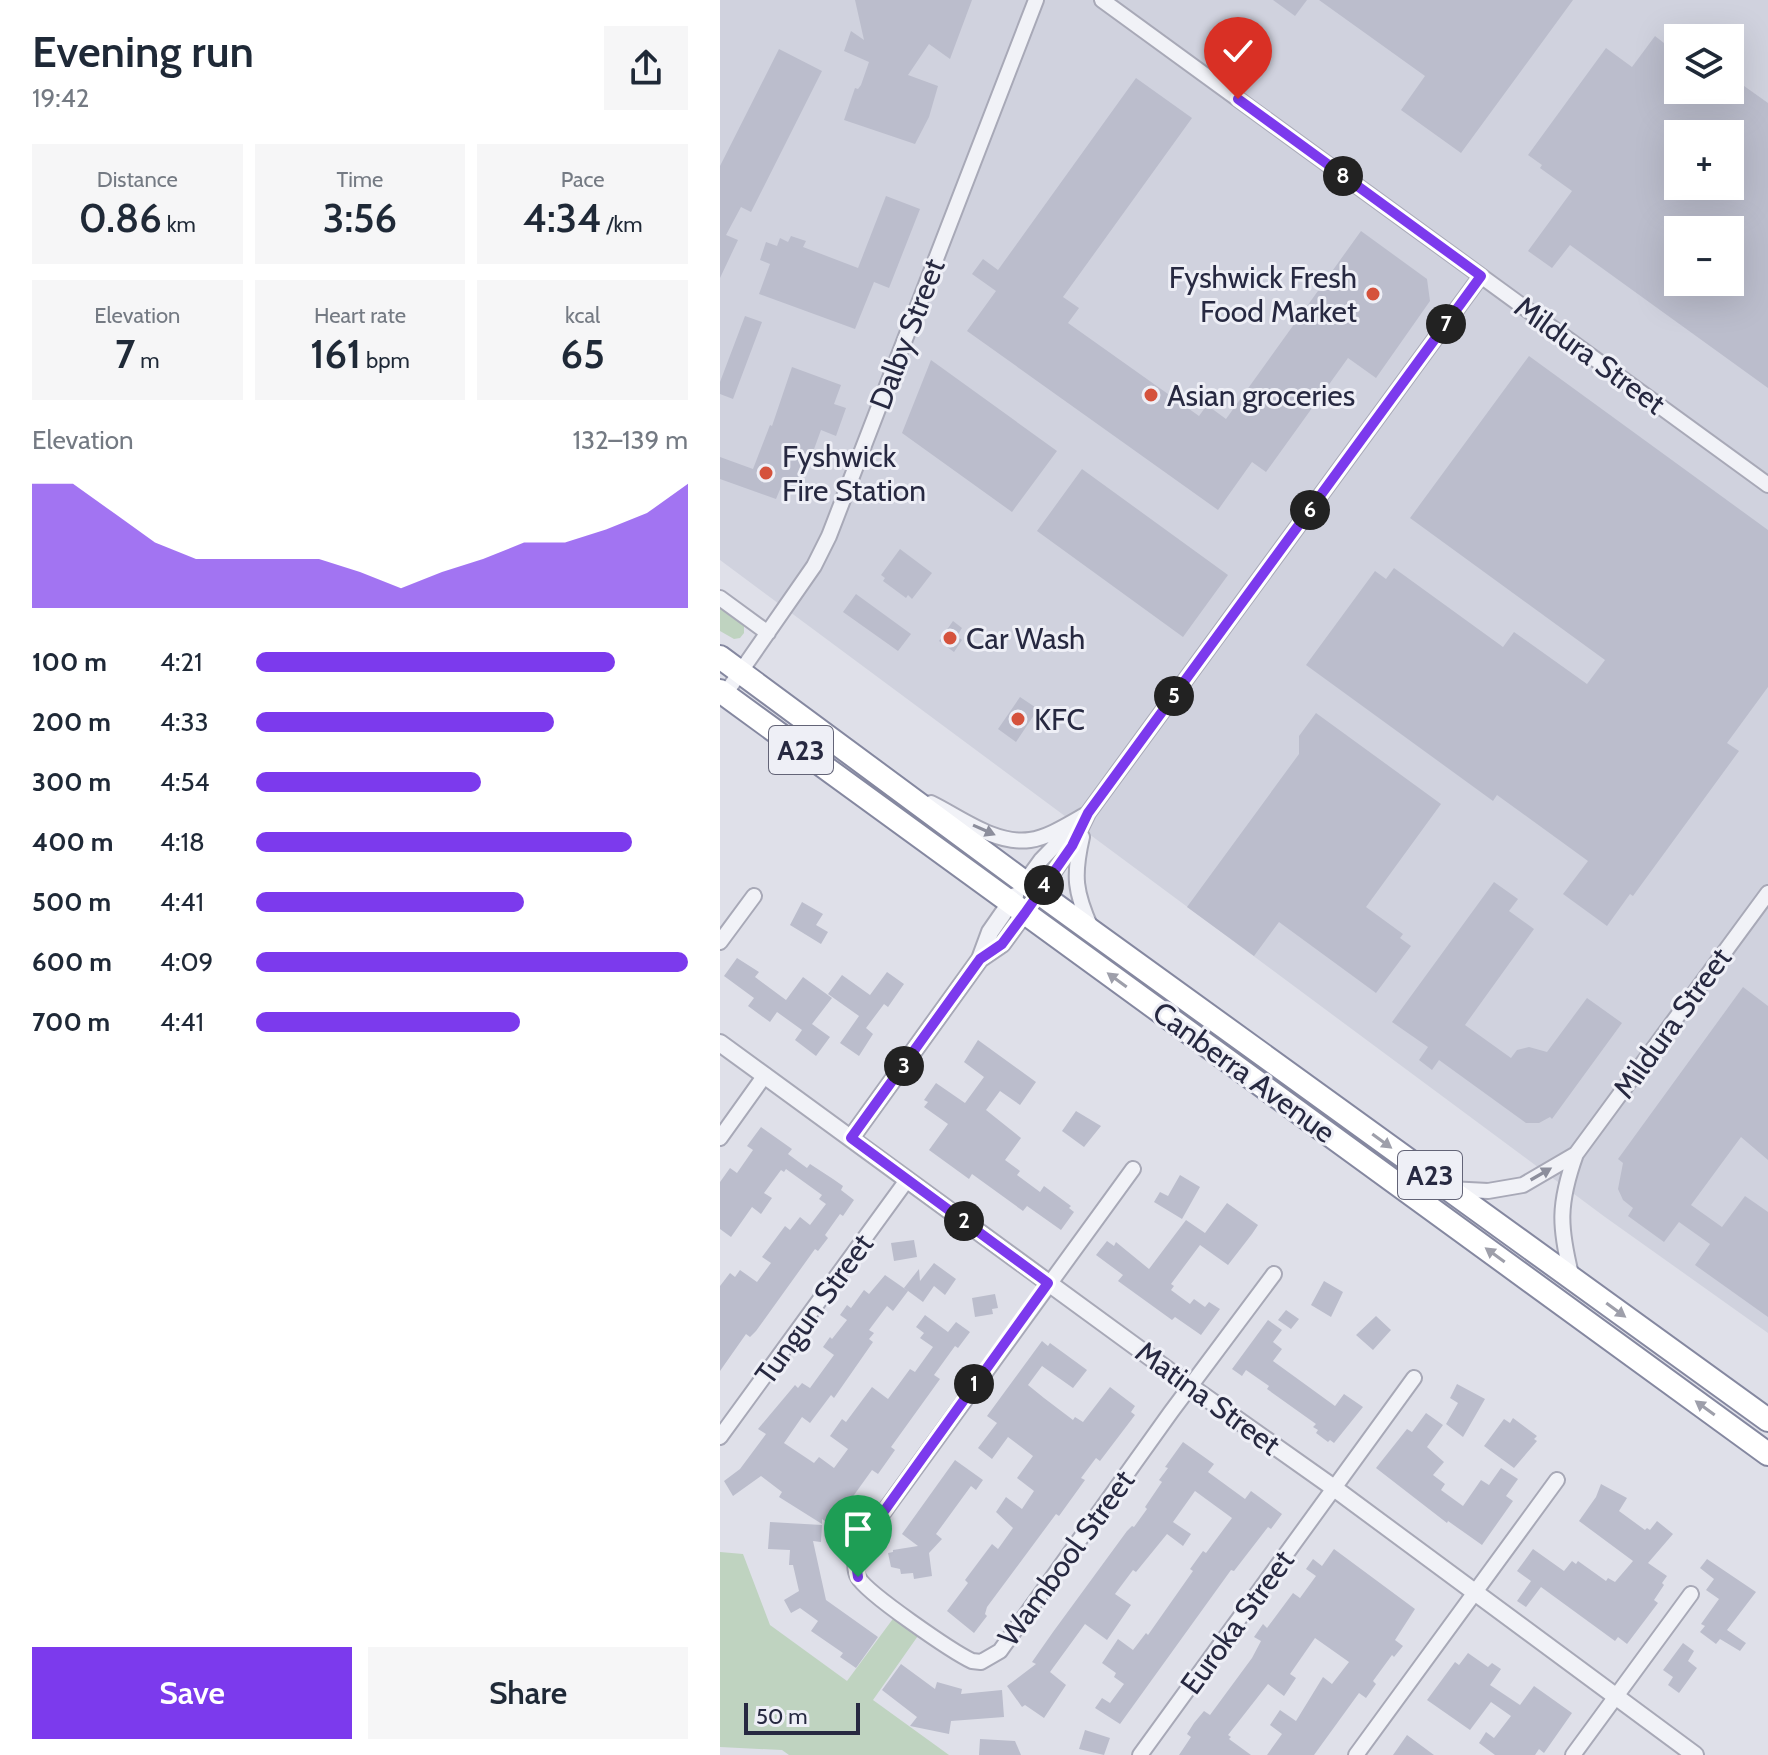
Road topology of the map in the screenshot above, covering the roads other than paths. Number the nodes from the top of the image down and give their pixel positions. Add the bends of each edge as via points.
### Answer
1 (1036, 0) edge
2 (1102, 0) edge
3 (1481, 276) junction
4 (1768, 485) edge
5 (720, 598) edge
6 (768, 633) junction
7 (720, 657) edge
8 (740, 672) junction
9 (722, 693) edge
10 (889, 782) junction
11 (1088, 813) junction
12 (1032, 888) junction
13 (1768, 893) edge
14 (754, 896) dead end
15 (1018, 907) junction
16 (1092, 931) junction
17 (720, 942) edge
18 (720, 1043) edge
19 (765, 1075) junction
20 (720, 1138) edge
21 (851, 1138) junction
22 (1576, 1154) junction
23 (1133, 1169) dead end
24 (907, 1180) junction
25 (1449, 1189) junction
26 (1274, 1274) dead end
27 (1572, 1278) junction
28 (1048, 1283) junction
29 (1414, 1378) dead end
30 (1191, 1387) junction
31 (1768, 1420) edge
32 (720, 1437) edge
33 (1768, 1454) edge
34 (1557, 1480) dead end
35 (1334, 1488) junction
36 (1475, 1592) junction
37 (1691, 1594) dead end
38 (1616, 1695) junction
39 (1140, 1755) edge
40 (1356, 1755) edge
41 (1573, 1755) edge
42 (1695, 1755) edge

1 - 6 street, Dalby Street via 829,536
2 - 3 street, Mildura Street
3 - 4 street, Mildura Street
3 - 11 street
5 - 6 street
6 - 8 street, Dalby Street
7 - 8 highway, Canberra Avenue / A23
8 - 9 street, Dalby Street
8 - 10 highway, Canberra Avenue / A23
9 - 15 highway, Canberra Avenue / A23
10 -> 11 street via 1008,839 1031,840
10 - 12 highway, Canberra Avenue / A23
11 - 12 street via 1059,839
11 - 16 street via 1075,868 1076,890
12 - 15 street
12 - 16 highway, Canberra Avenue / A23
13 - 22 street, Mildura Street
14 - 17 street
15 - 21 street via 1002,944 980,959
33 -> 15 highway, Canberra Avenue / A23
16 -> 25 highway, Canberra Avenue / A23
18 - 19 street, Matina Street
19 - 20 street
19 - 21 street, Matina Street
21 - 24 street, Matina Street
25 -> 22 street, Mildura Street via 1506,1190
22 - 27 street, Mildura Street via 1560,1215
23 - 28 street
24 - 28 street, Matina Street
24 - 32 street, Tungun Street
25 - 27 highway, Canberra Avenue / A23
26 - 30 street
27 -> 31 highway, Canberra Avenue / A23
28 - 30 street, Matina Street
28 - 30 street, Wambool Street via 859,1546 858,1577 916,1625 972,1661 1000,1651
29 - 35 street, Euroka Street
30 - 35 street, Matina Street
34 - 36 street
35 - 36 street, Matina Street
35 - 39 street, Euroka Street
36 - 38 street, Matina Street
36 - 40 street
37 - 38 street
38 - 41 street
38 - 42 street, Matina Street

